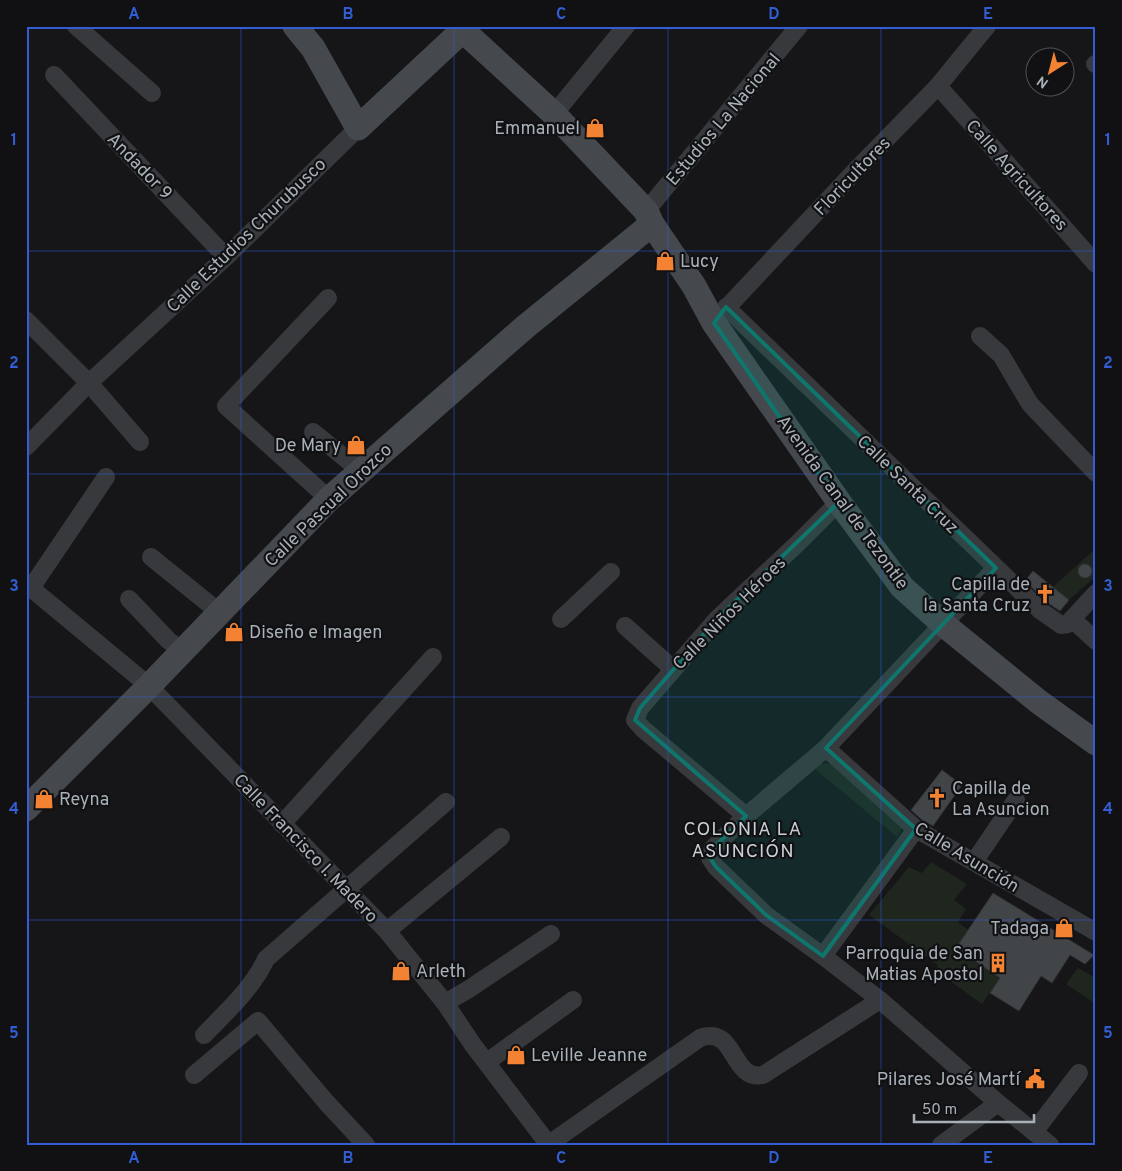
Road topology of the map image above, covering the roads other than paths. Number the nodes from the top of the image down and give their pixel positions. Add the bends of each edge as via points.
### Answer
1 (76, 26) edge
2 (295, 26) edge
3 (626, 26) edge
4 (799, 26) edge
5 (987, 26) edge
6 (460, 28) edge
7 (54, 75) dead end
8 (938, 86) junction
9 (152, 93) dead end
10 (554, 114) junction
11 (358, 128) junction
12 (649, 218) junction
13 (226, 257) junction
14 (1096, 264) edge
15 (328, 298) dead end
16 (720, 315) junction
17 (26, 320) edge
18 (980, 336) dead end
19 (89, 383) junction
20 (313, 432) dead end
21 (28, 442) edge
22 (140, 442) dead end
23 (361, 471) junction
24 (1096, 472) edge
25 (106, 477) dead end
26 (330, 499) junction
27 (839, 502) junction
28 (151, 557) dead end
29 (996, 568) junction
30 (611, 572) dead end
31 (29, 586) edge
32 (1096, 593) edge
33 (129, 599) dead end
34 (219, 612) junction
35 (561, 618) dead end
36 (1072, 619) junction
37 (943, 624) junction
38 (625, 626) dead end
39 (1096, 641) edge
40 (182, 651) junction
41 (433, 656) dead end
42 (673, 669) junction
43 (149, 686) junction
44 (1096, 743) edge
45 (826, 748) junction
46 (1016, 800) dead end
47 (446, 802) dead end
48 (26, 809) edge
49 (746, 816) junction
50 (282, 824) junction
51 (916, 829) junction
52 (501, 837) dead end
53 (974, 862) junction
54 (346, 890) junction
55 (387, 931) junction
56 (1096, 932) edge
57 (551, 934) dead end
58 (824, 956) junction
59 (573, 1000) dead end
60 (880, 1000) junction
61 (445, 1003) junction
62 (204, 1035) dead end
63 (487, 1062) junction
64 (1079, 1072) dead end
65 (194, 1075) dead end
66 (998, 1103) junction
67 (1034, 1132) junction
68 (549, 1144) edge
69 (366, 1145) edge
70 (942, 1145) edge
71 (1050, 1145) edge

1 - 9 street
2 - 11 street via 313,48
3 - 10 street
4 - 12 street, Estudios La Nacional
5 - 8 street, Floricultores
6 - 10 street, Avenida Canal de Tezontle
6 - 11 street, Calle Estudios Churubusco
7 - 13 street, Andador 9
8 - 14 street, Calle Agricultores
8 - 16 street, Floricultores
10 - 12 street, Avenida Canal de Tezontle
11 - 13 street, Calle Estudios Churubusco
12 - 16 street, Avenida Canal de Tezontle via 694,286
12 - 23 street, Calle Pascual Orozco
13 - 19 street, Calle Estudios Churubusco
15 - 26 street via 226,406
16 - 27 street, Avenida Canal de Tezontle
16 - 29 street, Calle Santa Cruz
17 - 19 street
18 - 24 street via 1001,355 1030,404
19 - 21 street, Calle Estudios Churubusco
19 - 22 street
20 - 23 street
23 - 26 street, Calle Pascual Orozco
25 - 31 street
26 - 34 street, Calle Pascual Orozco
27 - 37 street, Avenida Canal de Tezontle via 902,587
27 - 42 street, Calle Niños Héroes via 718,618
28 - 34 street
29 - 36 street, Calle Santa Cruz via 1061,625
29 - 37 street
30 - 35 street
31 - 43 street, Calle Francisco I. Madero
32 - 36 street
33 - 40 street
34 - 40 street, Calle Pascual Orozco
36 - 39 street
37 - 44 street, Avenida Canal de Tezontle via 1039,702
37 - 45 street
38 - 42 street
40 - 43 street, Calle Pascual Orozco
41 - 50 street
42 - 49 street, Calle Niños Héroes via 640,708 635,720
43 - 48 street, Calle Pascual Orozco
43 - 50 street, Calle Francisco I. Madero
45 - 49 street
45 - 51 street, Calle Asunción
46 - 53 street
47 - 54 street
49 - 58 street via 713,848 710,858 766,915
50 - 54 street, Calle Francisco I. Madero
51 - 53 street, Calle Asunción
51 - 58 street
52 - 55 street
53 - 56 street, Calle Asunción
54 - 55 street, Calle Francisco I. Madero
54 - 62 street via 266,959 250,987
55 - 61 street, Calle Francisco I. Madero
57 - 61 street
58 - 60 street
59 - 63 street
60 - 66 street
60 - 68 street via 763,1076 754,1077 746,1072 718,1036 700,1038
61 - 63 street, Calle Francisco I. Madero
63 - 68 street, Calle Francisco I. Madero
64 - 67 street
65 - 69 street via 258,1021
66 - 67 street
66 - 70 street
67 - 71 street

